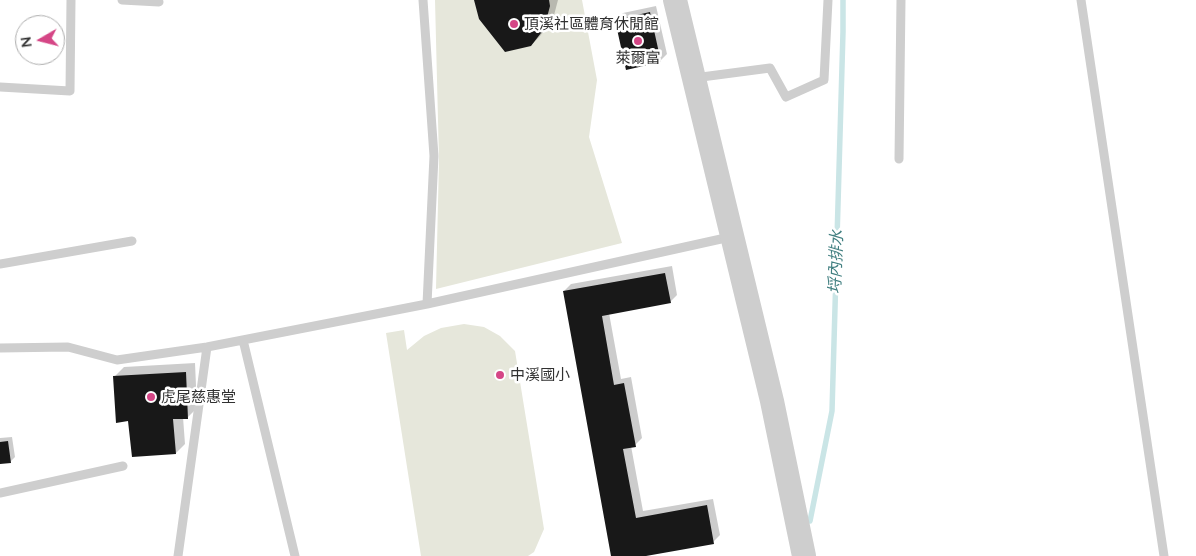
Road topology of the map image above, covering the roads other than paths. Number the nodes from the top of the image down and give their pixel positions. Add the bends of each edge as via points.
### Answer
1 (71, 0) edge
2 (122, 0) edge
3 (422, 0) edge
4 (675, 0) edge
5 (828, 0) edge
6 (901, 0) edge
7 (1081, 0) edge
8 (158, 2) dead end
9 (694, 78) junction
10 (0, 88) edge
11 (899, 160) dead end
12 (732, 236) junction
13 (132, 242) dead end
14 (0, 264) edge
15 (427, 304) junction
16 (243, 340) junction
17 (207, 347) junction
18 (0, 348) edge
19 (123, 466) dead end
20 (0, 493) edge
21 (178, 556) edge
22 (295, 556) edge
23 (804, 556) edge
24 (1164, 556) edge

1 - 10 lane via 70,91
2 - 8 lane
3 - 15 lane via 434,156
4 - 9 street
5 - 9 lane via 824,80 786,97 770,68
6 - 11 lane
7 - 24 lane
9 - 12 street
12 - 15 lane
12 - 23 street via 772,401
13 - 14 lane
15 - 16 lane
16 - 17 lane
16 - 22 lane
17 - 18 lane via 117,360 68,347
17 - 21 lane
19 - 20 lane

